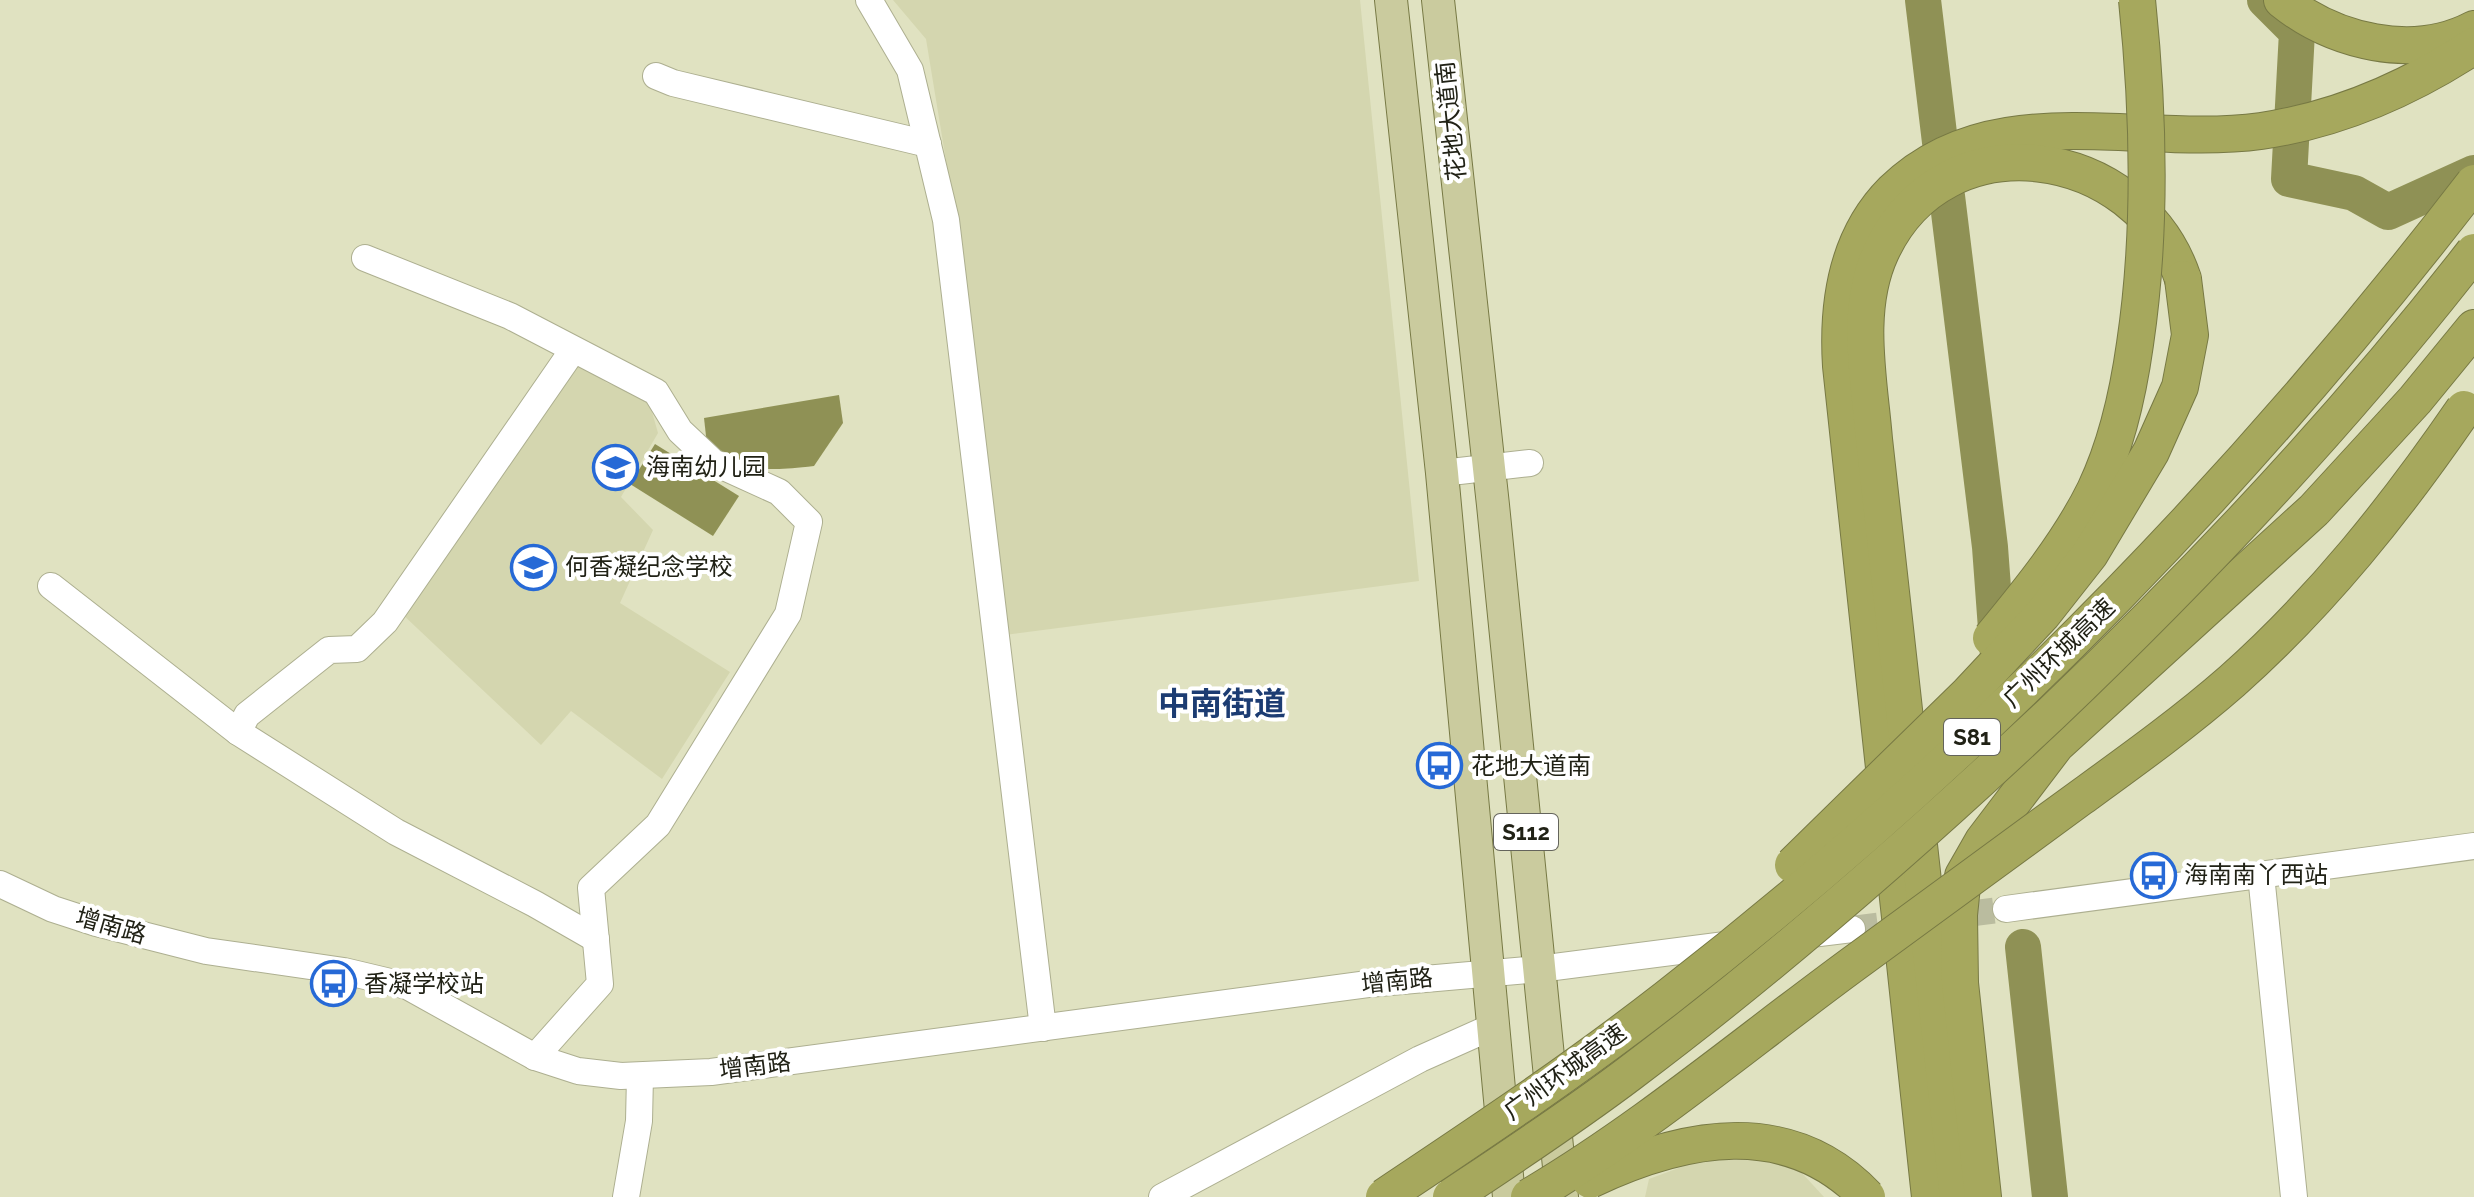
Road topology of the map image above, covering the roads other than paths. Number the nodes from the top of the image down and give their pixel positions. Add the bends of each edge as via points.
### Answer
1 (869, 0) edge
2 (1391, 0) edge
3 (1438, 0) edge
4 (2137, 0) edge
5 (2282, 0) edge
6 (2474, 29) edge
7 (2474, 46) edge
8 (656, 76) dead end
9 (928, 144) junction
10 (2474, 183) edge
11 (2474, 252) edge
12 (365, 258) dead end
13 (2474, 328) edge
14 (573, 350) junction
15 (2474, 393) edge
16 (1530, 463) dead end
17 (1488, 467) junction
18 (1442, 473) junction
19 (51, 586) dead end
20 (238, 732) junction
21 (2474, 846) edge
22 (2261, 875) junction
23 (1780, 876) junction
24 (0, 884) edge
25 (2006, 909) tunnel mouth
26 (1852, 929) tunnel mouth
27 (596, 939) junction
28 (1539, 969) junction
29 (1489, 973) junction
30 (1494, 1026) junction
31 (1043, 1028) junction
32 (535, 1057) junction
33 (640, 1076) junction
34 (1388, 1194) edge
35 (626, 1197) edge
36 (1162, 1197) edge
37 (1451, 1197) edge
38 (1509, 1197) edge
39 (1529, 1197) edge
40 (1552, 1197) edge
41 (1562, 1197) edge
42 (1867, 1197) edge
43 (1930, 1197) edge
44 (1958, 1197) edge
45 (1983, 1197) edge
46 (2294, 1197) edge

1 - 9 street via 910,70
2 - 18 main road, 花地大道南 / S112
3 - 17 main road, 花地大道南 / S112
4 - 23 highway, bridge via 2146,127 2145,260 2125,399 2104,472 2073,527 2004,622
5 - 6 highway via 2326,28 2380,43 2435,42
7 - 43 highway via 2365,103 2302,123 2228,134 2031,132 1960,147 1924,166 1887,198 1863,231 1843,296 1843,396
8 - 9 street
9 - 31 street via 946,220
10 - 34 highway, 广州环城高速 / S81, bridge via 2244,462 2122,591 1965,744 1667,998
11 - 37 highway, 广州环城高速 / S81, bridge via 2269,495 1978,781 1717,1006 1574,1114
12 - 14 street via 510,316
13 - 45 highway via 2415,400 2293,530 2056,745 1995,823 1963,876 1960,983
14 - 20 street via 385,622 357,649 329,650 247,715
14 - 27 street via 656,392 680,431 713,462 779,492 809,522 788,614 658,825 591,888
15 - 39 highway, bridge via 2367,542 2229,683 1621,1138
16 - 17 street
17 - 18 street
17 - 28 main road, 花地大道南 / S112
18 - 29 main road, 花地大道南 / S112
19 - 20 street
20 - 27 street via 396,832
21 - 22 street
22 - 25 street
22 - 46 street
23 - 34 highway, bridge via 1531,1089
23 - 44 highway, bridge via 1969,693 2042,615 2090,554 2151,452 2180,387 2190,335 2183,279 2171,250 2134,204 2088,175 2018,162 1979,168 1950,180 1926,195 1898,224 1880,253 1868,299 1874,439
24 - 32 street, 增南路 via 67,914 206,951 407,986
26 - 28 street, 增南路
27 - 32 street via 600,984
28 - 29 street, 增南路
28 - 41 main road, 花地大道南 / S112
29 - 30 main road, 花地大道南 / S112
29 - 31 street, 增南路
30 - 36 street via 1420,1059
30 - 38 main road, 花地大道南 / S112
31 - 33 street, 增南路 via 711,1072
32 - 33 street, 增南路 via 578,1071
33 - 35 street via 639,1121
40 - 42 highway, bridge via 1645,1156 1737,1140 1776,1144 1811,1156

